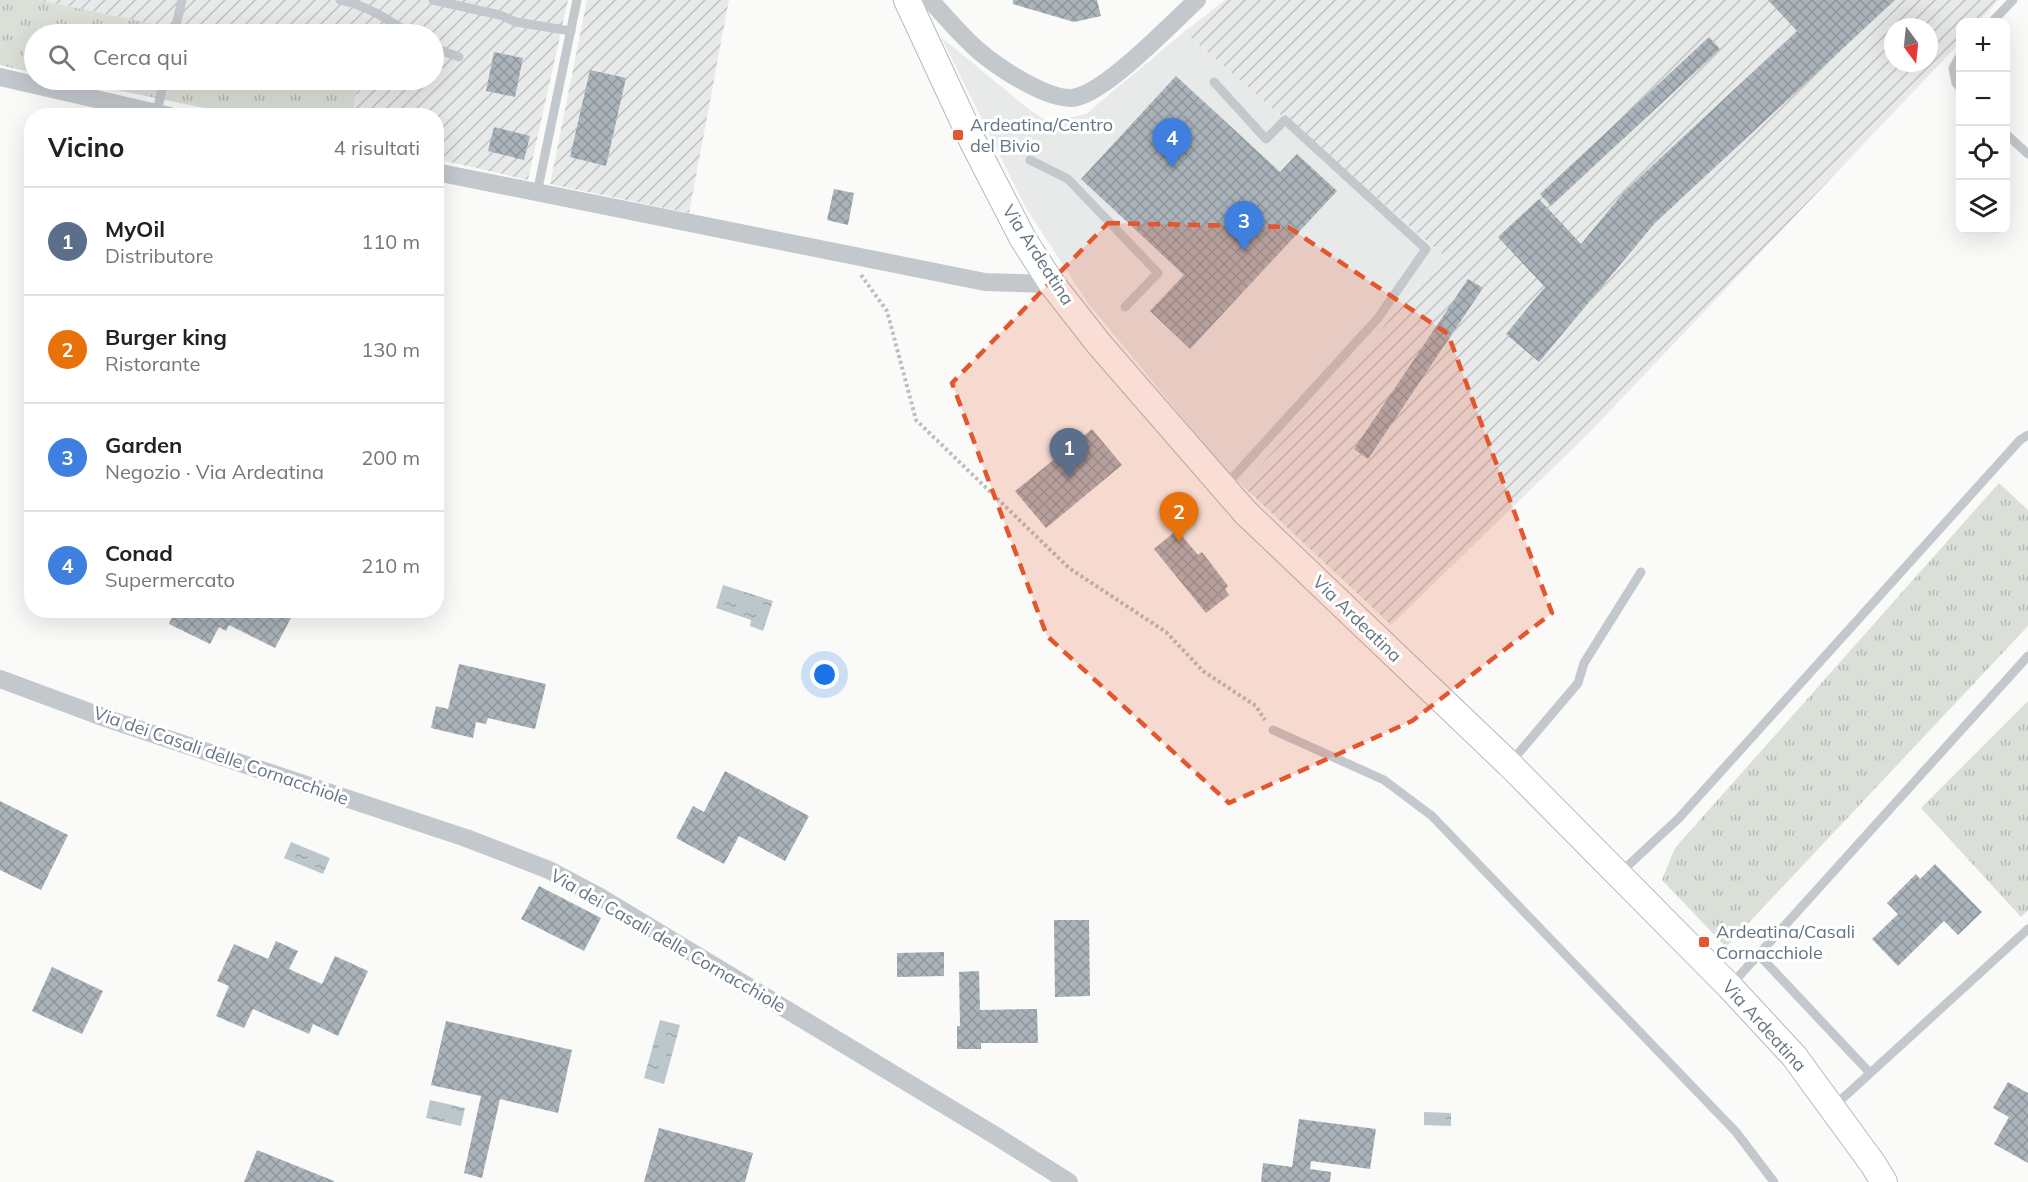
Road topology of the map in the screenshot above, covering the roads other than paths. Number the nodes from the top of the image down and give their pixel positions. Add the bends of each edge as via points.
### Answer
1 (182, 0) edge
2 (340, 0) edge
3 (433, 0) edge
4 (578, 0) edge
5 (907, 0) edge
6 (930, 0) edge
7 (1197, 0) edge
8 (2013, 0) edge
9 (1996, 18) edge
10 (176, 24) edge
11 (395, 24) edge
12 (571, 31) junction
13 (444, 52) edge
14 (459, 57) dead end
15 (1956, 63) edge
16 (0, 77) edge
17 (24, 82) edge
18 (1214, 82) dead end
19 (1956, 82) edge
20 (57, 90) edge
21 (164, 90) edge
22 (137, 108) edge
23 (163, 108) edge
24 (2010, 138) edge
25 (2028, 154) edge
26 (1030, 160) dead end
27 (444, 174) edge
28 (537, 193) junction
29 (1052, 284) junction
30 (1125, 307) dead end
31 (2028, 435) edge
32 (1222, 488) junction
33 (1641, 572) dead end
34 (2028, 656) edge
35 (0, 680) edge
36 (1273, 730) road end
37 (1509, 764) junction
38 (1619, 874) junction
39 (2028, 930) edge
40 (1759, 955) junction
41 (1730, 987) junction
42 (1870, 1073) junction
43 (1832, 1108) junction
44 (1069, 1182) edge
45 (1774, 1182) edge
46 (1884, 1182) edge

1 - 10 lane
2 - 11 lane
3 - 12 lane via 516,22
4 - 12 lane
5 - 29 main road, Via Ardeatina via 996,189
6 - 7 street via 981,53 1028,84 1070,99 1088,93 1121,70
8 - 9 lane
12 - 28 lane
13 - 14 lane
15 - 19 lane
16 - 17 street
18 - 32 lane via 1266,139 1285,120 1426,249 1378,318
20 - 22 street
21 - 23 lane
24 - 25 lane
26 - 30 lane via 1068,179 1158,273
27 - 28 street
28 - 29 street via 985,282
29 - 32 main road, Via Ardeatina
31 - 38 lane via 2019,440 1679,818
32 - 37 main road, Via Ardeatina
33 - 37 lane via 1584,663 1578,683
34 - 40 lane
35 - 44 street, Via dei Casali delle Cornacchiole via 466,838 549,870 600,897
36 - 45 lane via 1384,780 1432,816 1736,1132
37 - 38 main road, Via Ardeatina
38 - 41 main road, Via Ardeatina
39 - 42 lane
40 - 41 lane
40 - 42 lane
41 - 43 main road, Via Ardeatina via 1794,1056
42 - 43 lane
43 - 46 main road, Via Ardeatina

